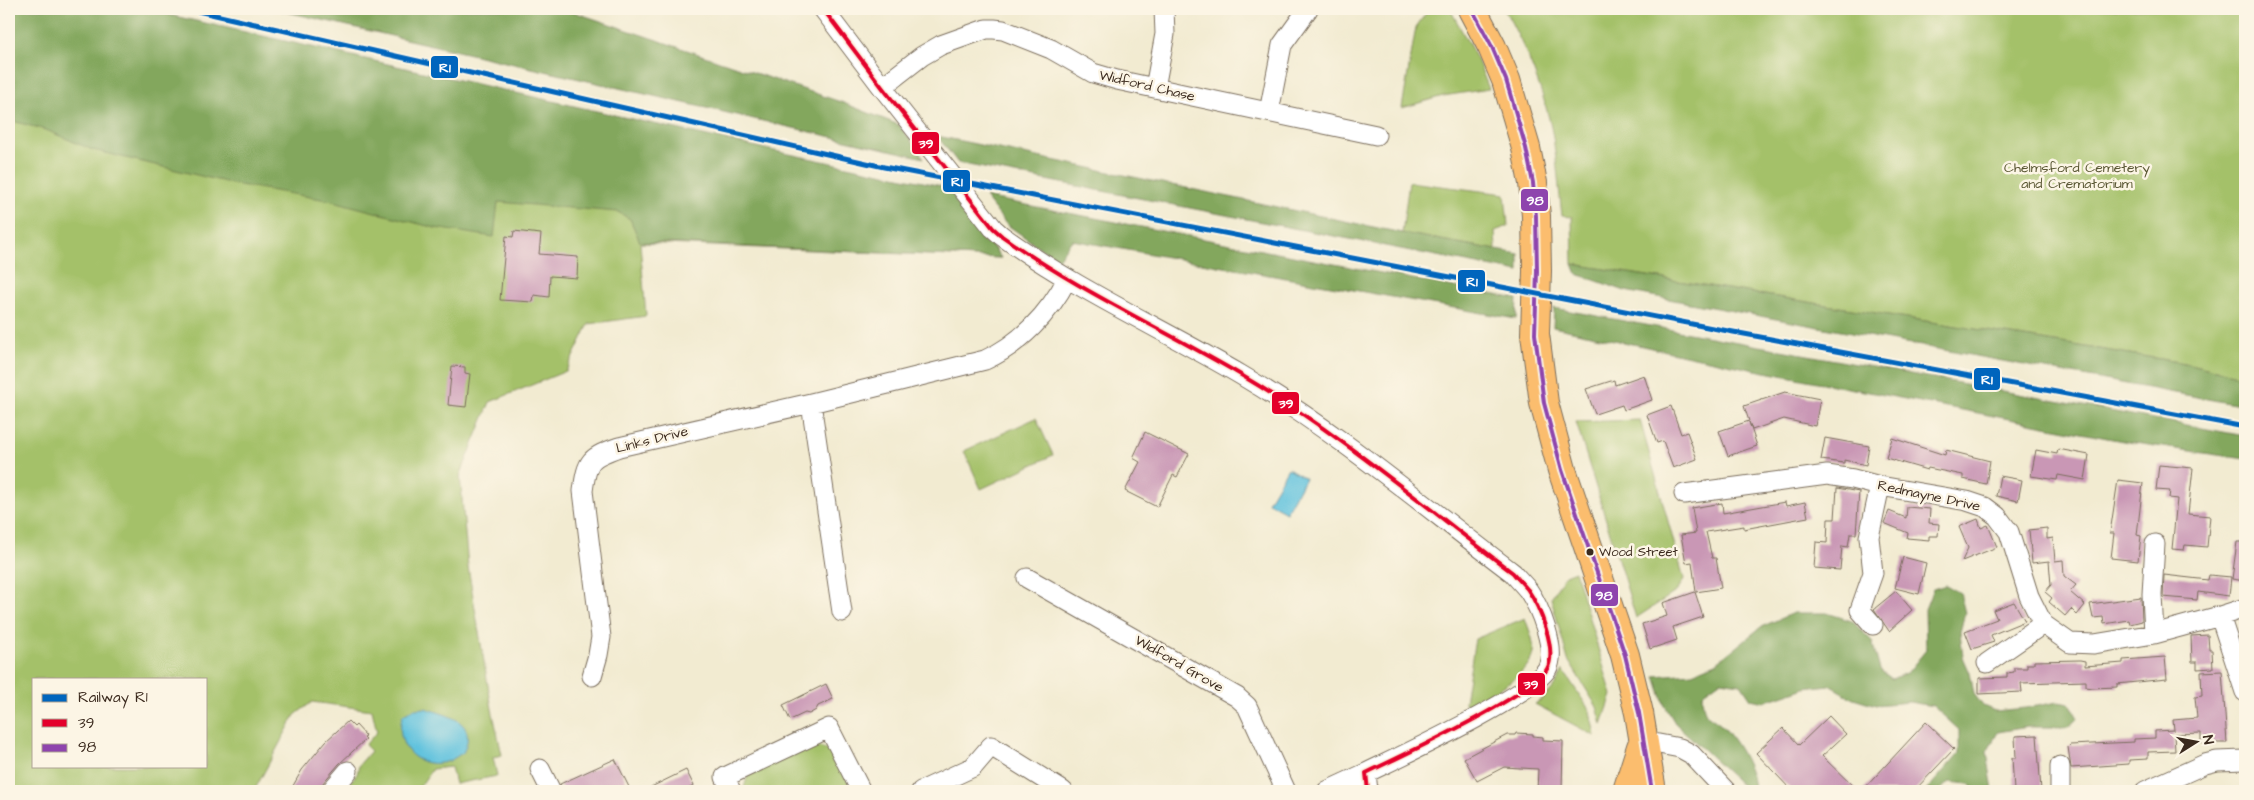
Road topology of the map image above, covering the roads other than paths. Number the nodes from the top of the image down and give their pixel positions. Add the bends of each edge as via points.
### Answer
1 (823, 9) edge
2 (1164, 9) edge
3 (1308, 9) edge
4 (1472, 9) edge
5 (882, 87) junction
6 (1155, 88) junction
7 (1269, 112) junction
8 (1376, 135) dead end
9 (1067, 279) junction
10 (811, 403) junction
11 (1880, 486) junction
12 (1684, 494) dead end
13 (2155, 544) dead end
14 (1027, 578) dead end
15 (2245, 608) edge
16 (842, 612) dead end
17 (2220, 616) junction
18 (2043, 624) junction
19 (1873, 625) dead end
20 (2154, 634) junction
21 (1987, 663) dead end
22 (592, 676) dead end
23 (2245, 692) edge
24 (1643, 742) junction
25 (2245, 760) edge
26 (2060, 766) dead end
27 (540, 769) dead end
28 (348, 771) dead end
29 (1367, 782) edge
30 (331, 791) edge
31 (550, 791) edge
32 (731, 791) edge
33 (861, 791) edge
34 (921, 791) edge
35 (1063, 791) edge
36 (1286, 791) edge
37 (1327, 791) edge
38 (1627, 791) edge
39 (1652, 791) edge
40 (1726, 791) edge
41 (2060, 791) edge
42 (2145, 791) edge

1 - 5 street
2 - 6 street via 1165,34
3 - 7 street via 1282,45
4 - 24 main road via 1506,80 1526,148 1536,216 1535,334 1544,403 1550,430 1625,655
5 - 6 street, Widford Chase via 941,45 994,29 1052,49 1093,73
5 - 9 street via 993,228
6 - 7 street, Widford Chase
7 - 8 street, Widford Chase
9 - 10 street, Links Drive via 1035,324 1003,352 985,360
9 - 29 street via 1291,406 1387,473 1512,573 1528,590 1539,611 1551,656 1539,679
10 - 16 street
10 - 22 street, Links Drive via 619,447 591,461 585,472 583,492 600,637
11 - 12 street, Redmayne Drive via 1827,474
11 - 18 street, Redmayne Drive via 1967,501 1997,516 2008,532
11 - 19 street via 1869,537 1873,573 1860,610
13 - 20 street
14 - 36 street, Widford Grove via 1237,697 1247,706
15 - 17 street, Redmayne Drive
17 - 20 street, Redmayne Drive
17 - 23 street
18 - 20 street, Redmayne Drive via 2070,643 2094,644
18 - 21 street
24 - 38 main road
24 - 39 main road
24 - 40 street via 1680,748 1691,754
25 - 42 street via 2205,764
26 - 41 street
27 - 31 street
28 - 30 street
29 - 37 street
32 - 33 street via 724,777 829,728
34 - 35 street via 973,767 991,746

